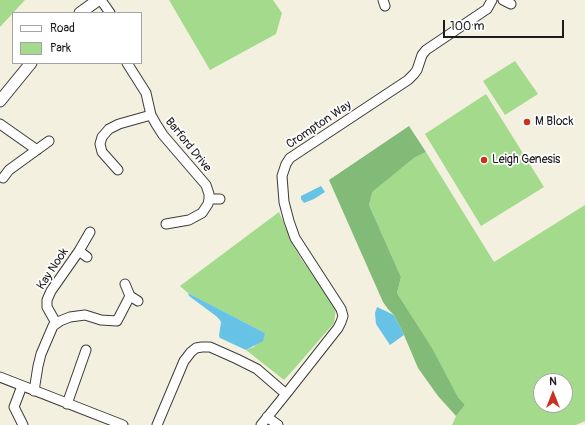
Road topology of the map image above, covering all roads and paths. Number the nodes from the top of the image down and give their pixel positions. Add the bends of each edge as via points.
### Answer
1 (98, 0) edge
2 (101, 0) edge
3 (492, 0) edge
4 (81, 12) edge
5 (109, 12) edge
6 (30, 64) edge
7 (128, 64) edge
8 (0, 101) edge
9 (151, 115) junction
10 (0, 124) edge
11 (49, 141) dead end
12 (36, 150) junction
13 (118, 170) dead end
14 (3, 178) dead end
15 (209, 199) junction
16 (220, 199) dead end
17 (166, 224) dead end
18 (90, 232) dead end
19 (79, 251) junction
20 (87, 257) dead end
21 (125, 284) dead end
22 (130, 296) junction
23 (138, 301) dead end
24 (56, 323) junction
25 (86, 350) dead end
26 (0, 377) edge
27 (22, 386) junction
28 (34, 391) junction
29 (286, 394) junction
30 (67, 404) junction
31 (267, 417) junction
32 (98, 421) edge
33 (23, 425) edge
34 (123, 425) edge
35 (157, 425) edge
36 (261, 425) edge
37 (278, 425) edge

1 - 4 main road
2 - 5 street
3 - 29 street, Crompton Way via 487,9 426,50 417,70 408,80 290,158 283,169 284,202 295,238 338,303 343,316 338,328
6 - 8 main road
7 - 9 street, Barford Drive via 146,93
9 - 13 street via 119,124 109,129 102,137 102,152
9 - 15 street, Barford Drive via 163,135 206,185
10 - 12 street
11 - 12 street
12 - 14 street
15 - 16 street
15 - 17 street via 202,213 189,220
18 - 19 street, Kay Nook
19 - 20 street, Kay Nook
19 - 24 street, Kay Nook via 50,291 47,300 47,307
21 - 22 street
22 - 23 street
22 - 24 street via 117,321 85,315 70,317
24 - 28 street via 41,354
25 - 30 street
26 - 27 street
27 - 28 street
27 - 33 street via 14,406
28 - 30 street
29 - 31 street, Crompton Way
29 - 35 street via 257,369 214,349 196,348 184,361
30 - 32 street
31 - 36 street, Crompton Way
31 - 37 street
32 - 34 street

